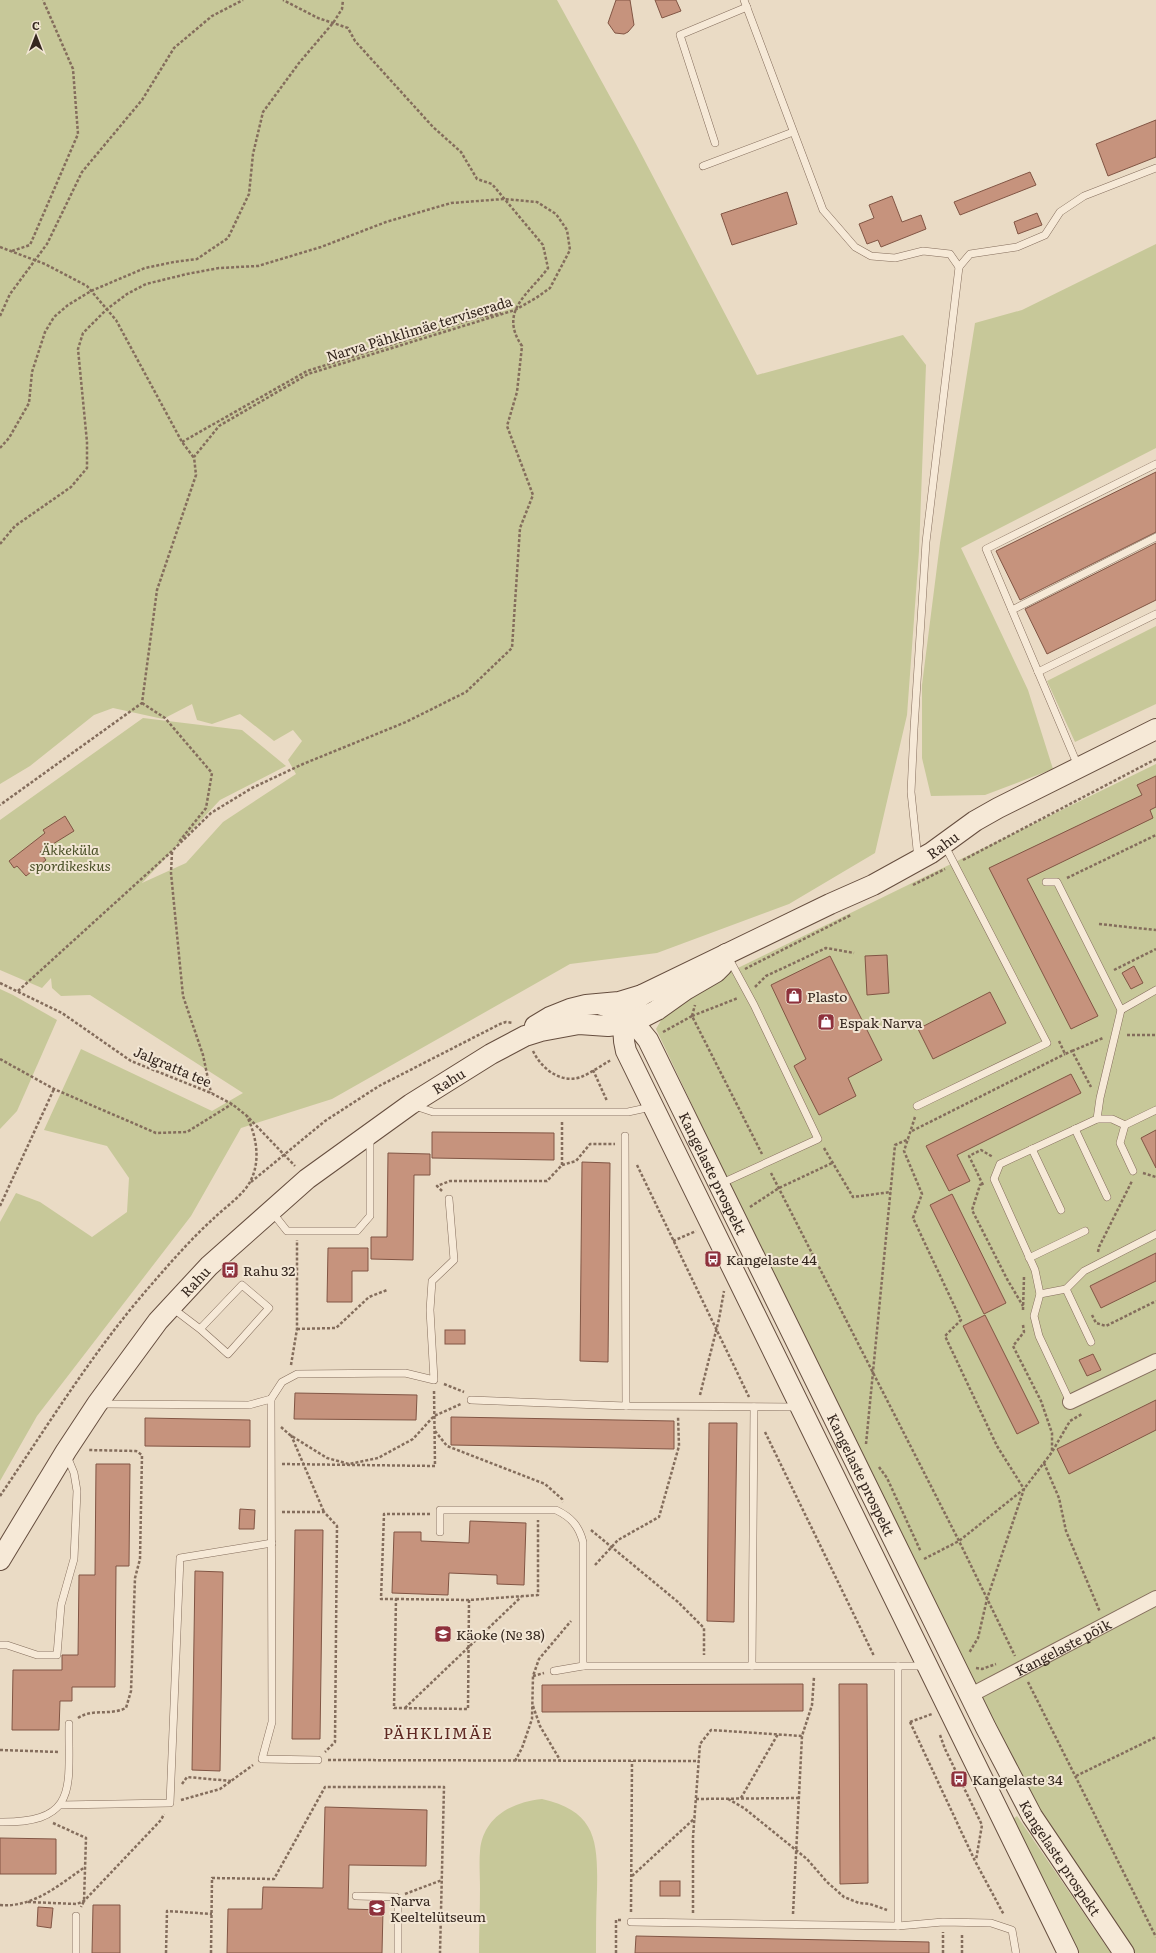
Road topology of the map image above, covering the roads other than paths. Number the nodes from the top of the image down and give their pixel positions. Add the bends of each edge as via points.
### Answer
1 (745, 4) edge
2 (793, 132) junction
3 (715, 142) dead end
4 (703, 166) dead end
5 (1156, 168) edge
6 (959, 267) junction
7 (1156, 464) edge
8 (1156, 537) edge
9 (1012, 610) junction
10 (1156, 614) edge
11 (1038, 672) junction
12 (1156, 729) edge
13 (1078, 767) junction
14 (944, 844) junction
15 (918, 861) junction
16 (1046, 882) dead end
17 (726, 954) junction
18 (1156, 990) edge
19 (642, 995) junction
20 (598, 1004) junction
21 (657, 1010) junction
22 (1121, 1010) junction
23 (627, 1022) junction
24 (566, 1027) junction
25 (525, 1036) junction
26 (648, 1040) junction
27 (626, 1051) junction
28 (411, 1104) junction
29 (654, 1106) junction
30 (918, 1106) road end
31 (1156, 1110) edge
32 (1097, 1119) junction
33 (1125, 1125) junction
34 (1075, 1129) junction
35 (370, 1133) junction
36 (625, 1136) dead end
37 (1032, 1149) junction
38 (1133, 1171) road end
39 (719, 1184) junction
40 (1107, 1197) dead end
41 (449, 1199) road end
42 (271, 1210) junction
43 (1061, 1210) dead end
44 (1085, 1231) dead end
45 (1156, 1234) edge
46 (1029, 1258) junction
47 (1066, 1289) junction
48 (1040, 1294) junction
49 (171, 1307) junction
50 (200, 1329) junction
51 (1091, 1342) dead end
52 (1156, 1361) edge
53 (271, 1399) junction
54 (471, 1400) road end
55 (1070, 1402) joint
56 (97, 1404) junction
57 (626, 1406) junction
58 (754, 1407) junction
59 (801, 1407) junction
60 (66, 1451) junction
61 (440, 1532) dead end
62 (272, 1543) junction
63 (0, 1560) edge
64 (1156, 1598) edge
65 (0, 1645) edge
66 (583, 1666) junction
67 (752, 1666) junction
68 (898, 1666) junction
69 (927, 1666) junction
70 (554, 1671) dead end
71 (969, 1696) junction
72 (69, 1724) road end
73 (318, 1760) road end
74 (60, 1805) junction
75 (0, 1822) edge
76 (356, 1896) dead end
77 (76, 1916) road end
78 (631, 1922) road end
79 (898, 1926) junction
80 (76, 1953) edge
81 (398, 1953) edge
82 (1016, 1953) edge
83 (1068, 1953) edge
84 (1124, 1953) edge

1 - 2 lane
1 - 3 lane via 680,36
2 - 4 lane
2 - 6 lane via 823,210 855,247 870,256 895,258 923,251 950,254
5 - 6 lane via 1084,196 1060,212 1045,235 1017,247 970,254
6 - 15 lane via 926,542 911,792
7 - 9 lane via 986,549
8 - 9 lane
9 - 11 lane
10 - 11 lane
11 - 13 lane
12 - 13 main road, Rahu
13 - 14 main road, Rahu via 981,818
14 - 15 main road, Rahu
14 - 30 lane via 1047,1043
15 - 17 main road, Rahu
16 - 22 lane via 1057,882
17 - 19 main road, Rahu
17 - 21 main road, Rahu via 722,966 716,972
17 - 39 lane via 818,1139
18 - 22 lane
19 - 20 main road, Rahu via 619,1002
19 - 23 main road via 633,1003
20 - 23 main road, Kangelaste prospekt
20 - 25 main road, Rahu via 586,1005 550,1017
21 - 23 main road, Rahu
21 - 26 main road via 650,1025
22 - 32 lane via 1110,1048
23 - 24 main road, Rahu via 608,1026 590,1024
23 - 26 main road, Kangelaste prospekt
23 - 27 main road via 624,1041
24 - 25 main road, Rahu via 541,1030
24 - 27 main road via 581,1028 605,1037
25 - 28 main road, Rahu
26 - 39 main road, Kangelaste prospekt
27 - 29 main road, Kangelaste prospekt
28 - 29 lane via 433,1112 628,1112
28 - 35 main road, Rahu
29 - 59 main road, Kangelaste prospekt
31 - 33 lane
32 - 33 lane via 1112,1119
32 - 34 lane
33 - 38 lane via 1120,1143
34 - 37 lane
34 - 40 lane
35 - 42 main road, Rahu via 307,1179
35 - 42 lane via 370,1216 357,1231 286,1231
36 - 57 lane
37 - 43 lane
37 - 46 lane via 1000,1164 994,1179
39 - 71 main road, Kangelaste prospekt
41 - 53 lane via 454,1260 432,1281 430,1310 434,1380 405,1373 298,1374 282,1382
42 - 49 main road, Rahu via 209,1266
44 - 46 lane
45 - 47 lane via 1084,1271
46 - 48 lane via 1035,1270
47 - 48 lane
47 - 51 lane
48 - 55 lane via 1034,1316 1039,1336
49 - 50 lane
49 - 56 main road, Rahu
50 - 50 lane via 228,1354 268,1308 242,1285
52 - 55 street
53 - 56 lane via 249,1405
53 - 62 lane
54 - 57 lane
56 - 60 main road, Rahu
57 - 58 lane
58 - 59 lane
58 - 67 lane
59 - 69 main road, Kangelaste prospekt
60 - 63 main road, Rahu
60 - 65 lane via 77,1491 74,1559 61,1605 57,1655 37,1655
61 - 66 lane via 440,1510 556,1510 575,1522 583,1542
62 - 73 lane via 272,1722 262,1759
62 - 74 lane via 180,1558 170,1803
64 - 71 street, Kangelaste põik
66 - 67 lane
66 - 70 lane
67 - 68 lane
68 - 69 lane
68 - 79 lane
69 - 83 main road, Kangelaste prospekt
71 - 84 main road, Kangelaste prospekt via 1032,1816
72 - 74 lane via 68,1790
74 - 75 lane via 42,1818 22,1822
76 - 81 lane via 396,1897
77 - 80 lane
78 - 79 lane
79 - 82 lane via 943,1922 991,1923 1012,1930

